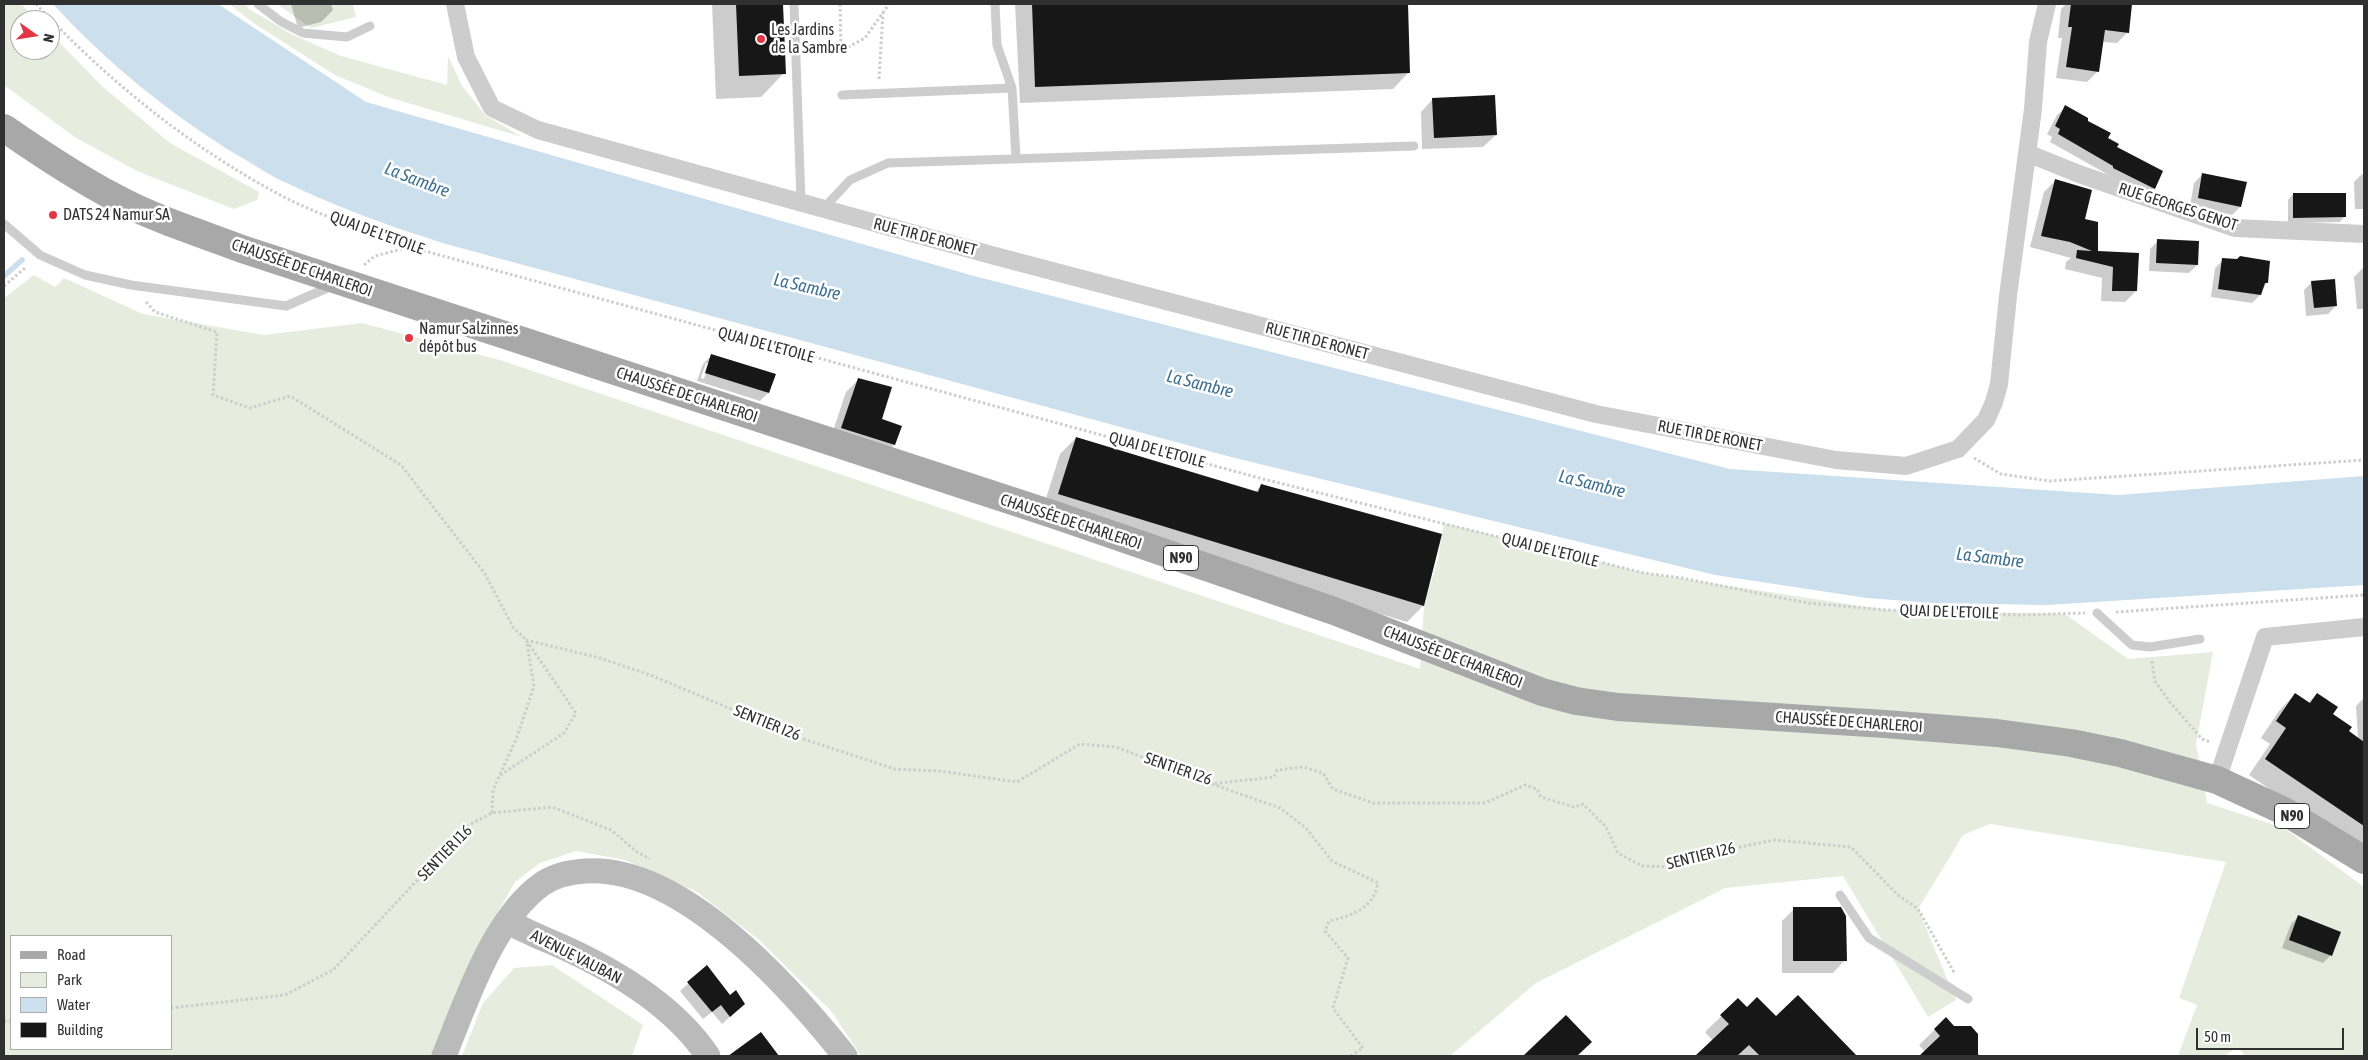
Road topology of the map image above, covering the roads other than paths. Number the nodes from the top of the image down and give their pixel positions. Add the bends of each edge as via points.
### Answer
1 (258, 4) edge
2 (455, 4) edge
3 (794, 4) edge
4 (995, 4) edge
5 (2047, 4) edge
6 (370, 26) dead end
7 (1012, 88) junction
8 (842, 95) dead end
9 (4, 128) edge
10 (1414, 146) dead end
11 (2027, 153) junction
12 (1016, 158) junction
13 (800, 201) junction
14 (823, 209) junction
15 (4, 224) edge
16 (2364, 234) edge
17 (342, 282) junction
18 (2097, 613) road end
19 (2364, 627) edge
20 (2200, 639) dead end
21 (2217, 780) junction
22 (2364, 860) edge
23 (1840, 895) dead end
24 (508, 921) junction
25 (1968, 999) road end
26 (444, 1056) edge
27 (708, 1056) edge
28 (844, 1056) edge

1 - 6 lane via 303,33 347,37
2 - 13 street, RUE TIR DE RONET via 466,57 492,108 538,130
3 - 13 lane
4 - 7 lane via 997,45
5 - 11 street, RUE TIR DE RONET via 2038,42
7 - 8 lane
7 - 12 lane
9 - 17 main road, CHAUSSÉE DE CHARLEROI / N90 via 52,161 116,198 233,245
10 - 12 lane
11 - 14 street, RUE TIR DE RONET via 1999,384 1986,420 1958,448 1906,466 1836,460 1596,414
11 - 16 street, RUE GEORGES GENOT via 2235,228
12 - 14 lane via 888,163 850,180
13 - 14 street, RUE TIR DE RONET
15 - 17 lane via 40,256 85,275 131,285 286,306
17 - 21 main road, CHAUSSÉE DE CHARLEROI / N90 via 1055,515 1334,611 1542,692 1618,707 2033,737 2120,753
18 - 20 lane via 2132,644 2150,647
19 - 21 street via 2265,637
21 - 22 main road, CHAUSSÉE DE CHARLEROI / N90 via 2292,816
23 - 25 lane via 1870,938
24 - 26 main road via 480,970
24 - 27 main road, AVENUE VAUBAN via 532,936 556,944 612,972 666,1009 695,1037
24 - 28 main road via 537,888 562,874 591,870 637,877 672,894 746,948

